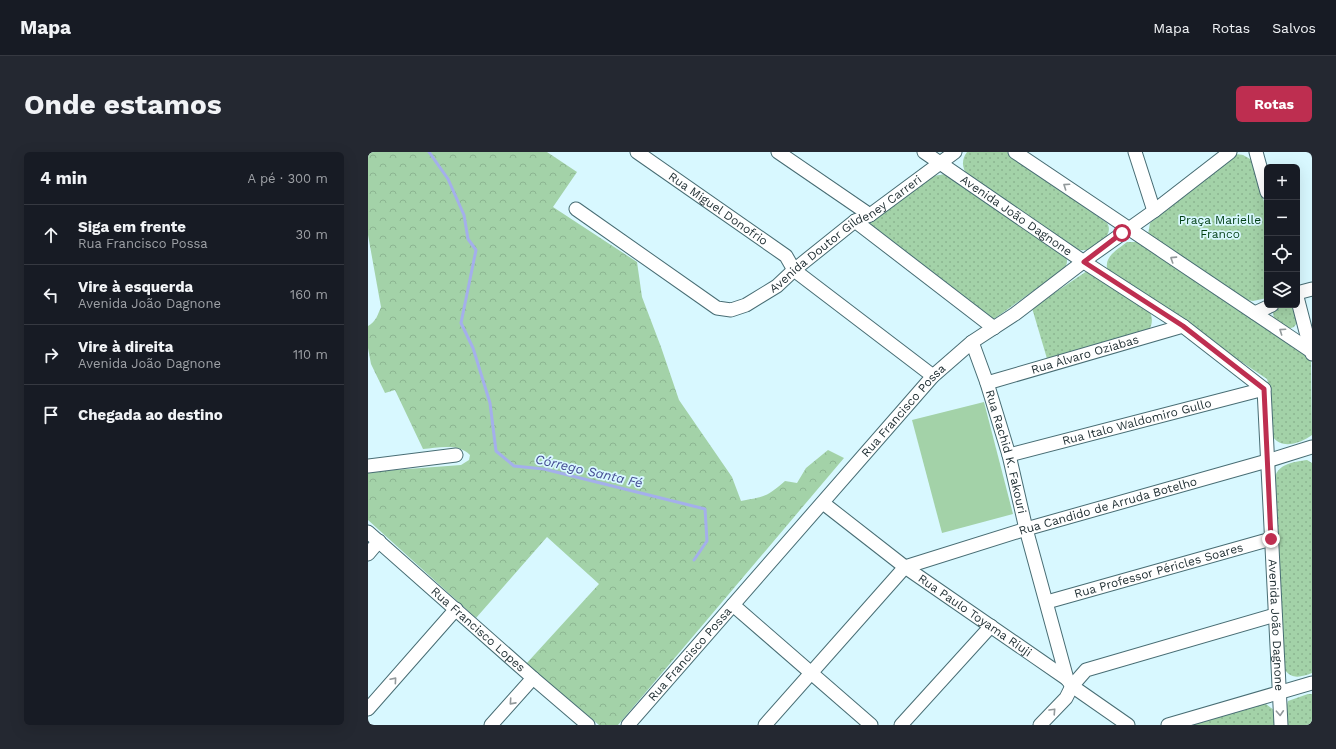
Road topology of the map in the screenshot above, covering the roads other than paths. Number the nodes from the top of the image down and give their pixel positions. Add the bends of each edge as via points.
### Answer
1 (637, 152) edge
2 (778, 152) edge
3 (924, 152) edge
4 (955, 152) edge
5 (1015, 152) edge
6 (1135, 152) edge
7 (1230, 152) edge
8 (1256, 152) edge
9 (1215, 157) edge
10 (940, 163) junction
11 (1264, 181) edge
12 (576, 210) dead end
13 (1154, 211) junction
14 (870, 215) junction
15 (855, 221) junction
16 (1128, 229) junction
17 (1084, 262) junction
18 (794, 270) junction
19 (1312, 289) edge
20 (1300, 292) edge
21 (1266, 308) edge
22 (1300, 308) edge
23 (1255, 313) junction
24 (1183, 326) junction
25 (994, 328) junction
26 (972, 342) junction
27 (1312, 353) edge
28 (933, 376) junction
29 (987, 383) junction
30 (1264, 389) junction
31 (1312, 447) edge
32 (456, 455) dead end
33 (1009, 455) junction
34 (1267, 462) junction
35 (368, 466) edge
36 (823, 503) junction
37 (1026, 529) junction
38 (368, 532) edge
39 (1271, 539) junction
40 (379, 542) junction
41 (368, 554) edge
42 (905, 567) junction
43 (1047, 602) junction
44 (732, 605) junction
45 (456, 609) junction
46 (1275, 615) junction
47 (991, 626) junction
48 (810, 673) junction
49 (533, 678) junction
50 (1070, 682) junction
51 (1312, 684) edge
52 (1279, 692) junction
53 (368, 709) edge
54 (491, 725) edge
55 (588, 725) edge
56 (628, 725) edge
57 (765, 725) edge
58 (871, 725) edge
59 (901, 725) edge
60 (1040, 725) edge
61 (1128, 725) edge
62 (1168, 725) edge
63 (1281, 725) edge

1 - 18 street, Rua Miguel Donofrio via 786,256
2 - 14 street
3 - 10 street, Avenida João Dagnone
4 - 10 street, Avenida Doutor Gildeney Carreri
16 -> 5 street
6 - 13 street
7 - 9 street, Rua Francisco Possa
8 - 11 street
9 - 13 street, Rua Francisco Possa
10 - 14 street, Avenida Doutor Gildeney Carreri
10 - 17 street, Avenida João Dagnone
12 - 18 street, Avenida Doutor Gildeney Carreri via 717,308 731,310 746,305 777,286
13 - 16 street, Rua Francisco Possa
14 - 15 street, Avenida Doutor Gildeney Carreri
15 - 18 street, Avenida Doutor Gildeney Carreri
15 - 25 street
16 - 17 street, Rua Francisco Possa
23 -> 16 street
17 - 24 street, Avenida João Dagnone
17 - 25 street, Rua Francisco Possa
18 - 28 street, Rua Miguel Donofrio
19 - 20 street
21 - 23 street
22 - 27 street
27 -> 23 street
24 - 29 street, Rua Álvaro Oziabas
24 - 30 street, Avenida João Dagnone
25 - 26 street, Rua Francisco Possa
26 - 28 street, Rua Francisco Possa
26 - 29 street, Rua Rachid K. Fakouri
28 - 36 street, Rua Francisco Possa
29 - 33 street, Rua Rachid K. Fakouri
30 - 33 street, Rua Italo Waldomiro Gullo
30 - 34 street, Avenida João Dagnone
31 - 34 street, Rua Candido de Arruda Botelho
32 - 35 street
33 - 37 street, Rua Rachid K. Fakouri
34 - 37 street, Rua Candido de Arruda Botelho
34 - 39 street, Avenida João Dagnone
36 - 42 street, Rua Paulo Toyama Riuji
36 - 44 street, Rua Francisco Possa
37 - 42 street, Rua Candido de Arruda Botelho
37 - 43 street, Rua Rachid K. Fakouri
38 - 40 street, Rua Francisco Lopes
39 - 43 street, Rua Professor Péricles Soares
39 - 46 street, Avenida João Dagnone
40 - 41 street
40 - 45 street, Rua Francisco Lopes
42 - 47 street, Rua Paulo Toyama Riuji
42 - 48 street
43 - 50 street, Rua Rachid K. Fakouri
44 - 48 street
44 - 56 street, Rua Francisco Possa
45 - 49 street, Rua Francisco Lopes
53 -> 45 street
46 - 50 street via 1086,670
46 - 52 street, Avenida João Dagnone
47 - 50 street, Rua Paulo Toyama Riuji
47 - 59 street
48 - 57 street
48 - 58 street
49 -> 54 street
49 - 55 street, Rua Francisco Lopes
60 -> 50 street via 1066,698
50 - 61 street, Rua Paulo Toyama Riuji
51 - 52 street
52 - 62 street
52 -> 63 street, Avenida João Dagnone

